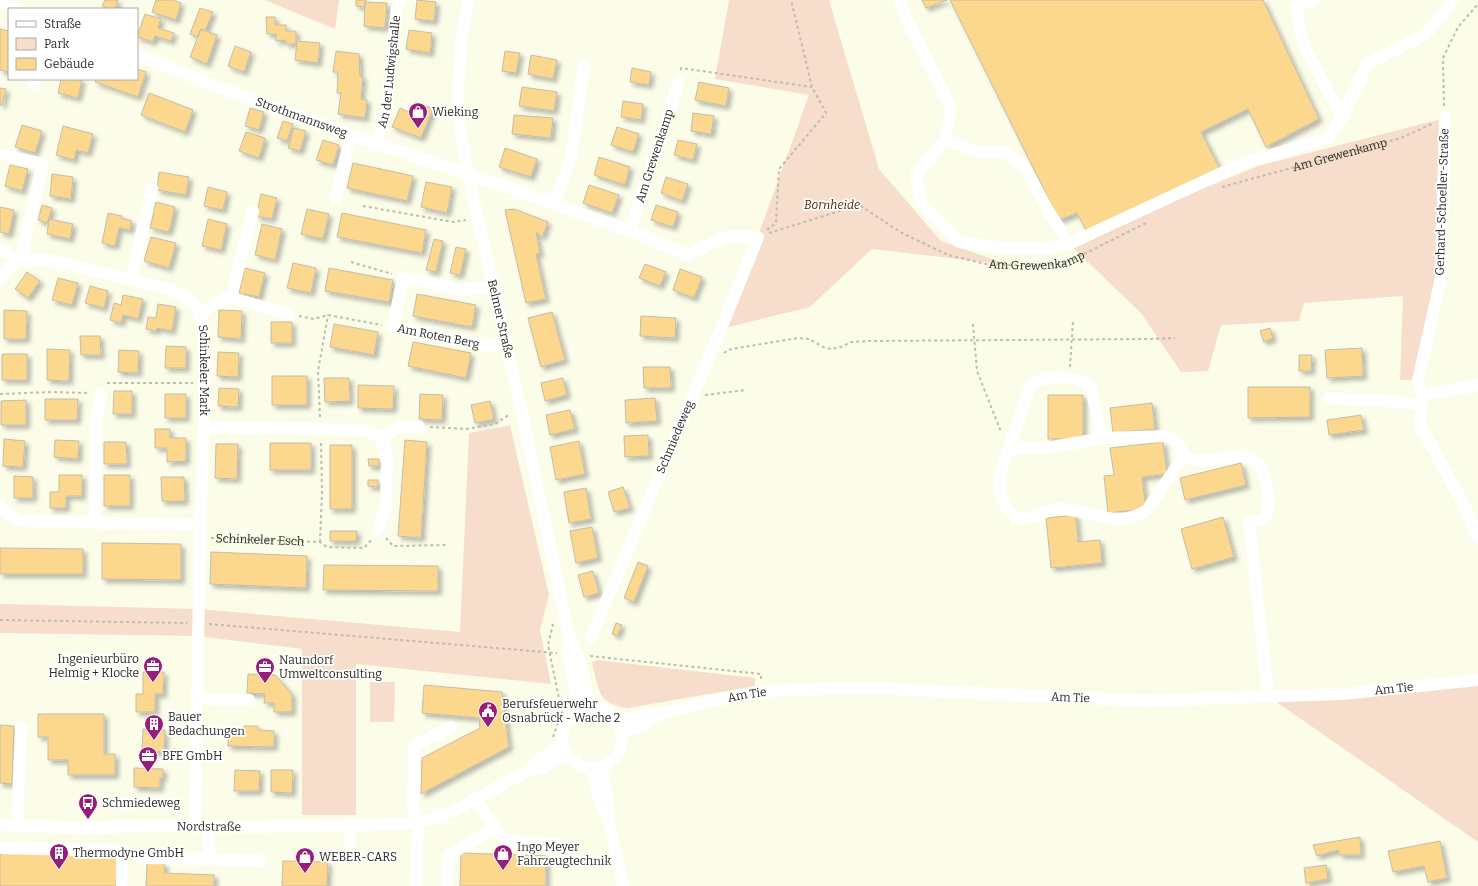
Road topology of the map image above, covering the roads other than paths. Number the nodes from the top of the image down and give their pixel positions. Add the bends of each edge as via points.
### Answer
1 (401, 0) edge
2 (468, 0) edge
3 (899, 0) edge
4 (1313, 0) edge
5 (1454, 0) edge
6 (0, 2) edge
7 (16, 8) edge
8 (138, 55) edge
9 (584, 65) dead end
10 (678, 81) road end
11 (1342, 117) junction
12 (1445, 118) road end
13 (351, 135) junction
14 (945, 139) junction
15 (376, 144) junction
16 (5, 155) dead end
17 (468, 175) junction
18 (152, 188) dead end
19 (336, 197) dead end
20 (554, 204) junction
21 (253, 211) dead end
22 (630, 231) junction
23 (1068, 244) junction
24 (0, 248) edge
25 (20, 261) junction
26 (0, 280) edge
27 (131, 280) junction
28 (493, 286) junction
29 (231, 297) junction
30 (200, 313) junction
31 (288, 314) road end
32 (505, 343) junction
33 (1478, 385) edge
34 (101, 394) road end
35 (1329, 398) dead end
36 (1421, 401) junction
37 (204, 427) junction
38 (419, 427) road end
39 (380, 437) junction
40 (1104, 438) junction
41 (1008, 449) junction
42 (1185, 454) junction
43 (0, 506) edge
44 (95, 523) junction
45 (200, 525) junction
46 (378, 530) road end
47 (1478, 538) edge
48 (569, 636) junction
49 (591, 637) dead end
50 (1478, 680) edge
51 (1268, 696) junction
52 (197, 698) junction
53 (249, 700) dead end
54 (586, 710) junction
55 (665, 713) junction
56 (617, 721) junction
57 (20, 726) dead end
58 (451, 727) dead end
59 (621, 733) junction
60 (565, 750) junction
61 (596, 767) junction
62 (475, 799) junction
63 (418, 822) junction
64 (0, 825) edge
65 (350, 825) junction
66 (17, 826) junction
67 (195, 827) junction
68 (209, 827) junction
69 (496, 828) junction
70 (350, 844) dead end
71 (555, 844) dead end
72 (0, 848) edge
73 (142, 858) dead end
74 (209, 859) junction
75 (261, 861) dead end
76 (122, 886) edge
77 (416, 886) edge
78 (447, 886) edge
79 (623, 886) edge

1 - 15 street, An der Ludwigshalle via 396,7 386,112
2 - 17 street, Belmer Straße via 462,34 458,94
3 - 14 street via 951,108
4 - 11 street via 1296,7 1303,44
5 - 11 street via 1426,34 1368,63
6 - 7 street
8 - 13 street, Strothmannsweg
9 - 20 street via 570,158
10 - 22 street, Am Grewenkamp
11 - 23 street via 1328,138 1241,164
12 - 36 street, Gerhard-Schoeller-Straße via 1441,278 1418,380
13 - 15 street, Strothmannsweg
13 - 19 street
14 - 23 street via 980,153 1005,152 1025,168
14 - 23 street via 916,175 921,204 959,242 1042,249
15 - 17 street, Strothmannsweg
16 - 25 street via 42,164
17 - 20 street
17 - 28 street, Belmer Straße
18 - 27 street
20 - 22 street
21 - 29 street
22 - 49 street, Schmiedeweg via 688,255 726,237 758,236 698,396
24 - 25 street
25 - 26 street via 7,269
25 - 27 street, Schinkeler Mark via 44,259
27 - 30 street, Schinkeler Mark via 169,289 189,298
28 - 32 street, Belmer Straße
28 - 32 street, Am Roten Berg via 461,290 403,277 394,328 488,346
29 - 30 street
29 - 31 street
30 - 37 street, Schinkeler Mark via 204,333
32 - 48 street, Belmer Straße
33 - 36 street
34 - 44 street via 96,418
35 - 36 street
36 - 47 street, Gerhard-Schoeller-Straße via 1420,425 1463,502
37 - 39 street via 364,430
37 - 45 street, Schinkeler Mark
38 - 39 street via 400,427
39 - 46 street via 387,454 386,506
40 - 41 street via 1052,447
40 - 41 street via 1091,387 1079,380 1060,377 1033,383
40 - 42 street via 1166,436 1176,441
41 - 42 street via 1000,474 1000,491 1006,508 1018,519 1058,509 1107,519 1138,516 1147,510
42 - 51 street via 1191,459 1201,461 1238,456 1252,459 1266,478 1269,496 1267,512 1263,520 1249,522
43 - 44 street via 5,513 21,521
44 - 45 street
45 - 52 street, Schinkeler Mark
48 - 54 street, Belmer Straße via 578,655
48 - 54 street, Belmer Straße via 568,654
50 - 51 street, Am Tie via 1342,694
51 - 55 street, Am Tie via 1144,701 874,688 777,690 698,704
52 - 53 street
52 - 67 street, Schinkeler Mark
54 - 56 street via 600,709
54 - 60 street via 575,714 566,725 562,735
55 - 56 street, Am Tie
55 - 59 street, Am Tie via 644,725
56 - 59 street
57 - 66 street
58 - 63 street via 414,746 413,807
59 - 61 street via 620,749 616,757 608,764
60 - 61 street via 574,762 581,766
60 - 62 street, Nordstraße via 540,768 531,769
61 - 79 street via 598,796 608,817
62 - 63 street, Nordstraße via 452,812
62 - 69 street
63 - 65 street, Nordstraße
63 - 77 street
64 - 66 street, Nordstraße
65 - 68 street, Nordstraße
65 - 70 street
66 - 67 street, Nordstraße
67 - 68 street, Nordstraße
68 - 74 street
69 - 71 street via 510,841
69 - 78 street via 450,854
72 - 76 street via 122,851
73 - 74 street
74 - 75 street

